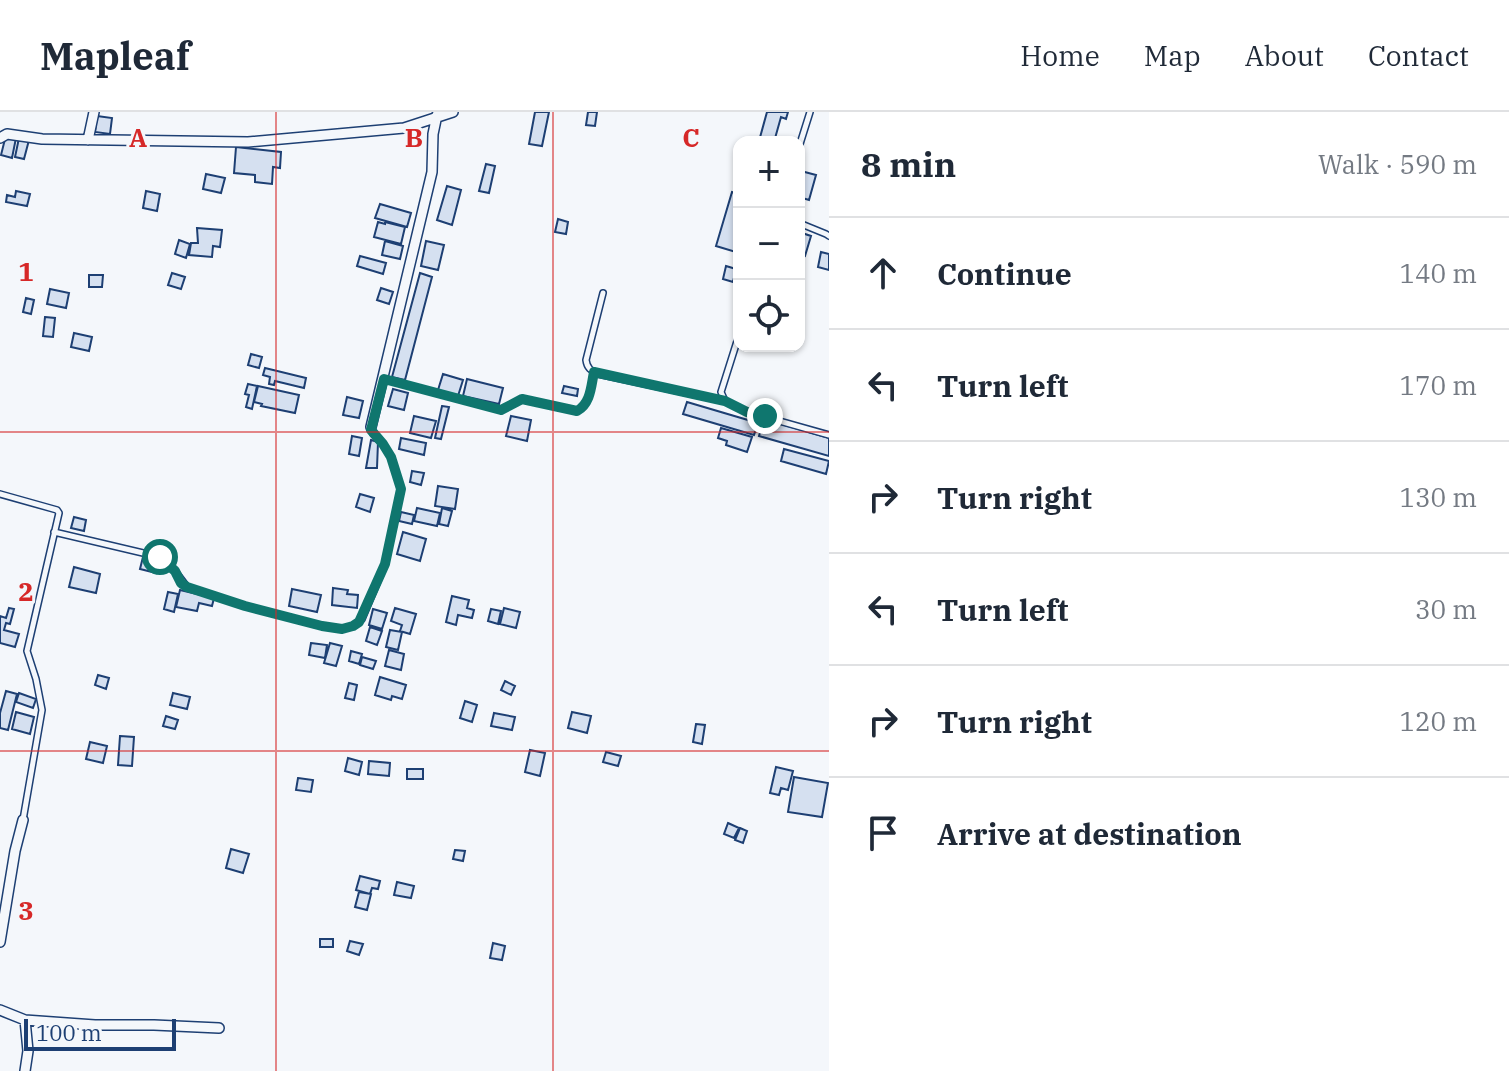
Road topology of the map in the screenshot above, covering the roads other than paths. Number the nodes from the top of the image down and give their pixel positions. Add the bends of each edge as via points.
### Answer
1 (94, 112) edge
2 (453, 112) edge
3 (810, 112) edge
4 (437, 115) edge
5 (802, 136) edge
6 (0, 138) edge
7 (88, 140) junction
8 (805, 225) edge
9 (829, 236) edge
10 (603, 293) dead end
11 (734, 352) edge
12 (594, 372) junction
13 (384, 379) junction
14 (725, 401) junction
15 (371, 427) joint
16 (829, 435) edge
17 (0, 494) edge
18 (54, 532) junction
19 (23, 820) joint
20 (3, 905) edge
21 (0, 942) edge
22 (0, 1010) edge
23 (25, 1020) junction
24 (219, 1028) dead end
25 (25, 1071) edge

1 - 7 street
2 - 4 street
3 - 5 lane
4 - 7 street via 404,128 263,141
4 - 13 street via 432,172
6 - 7 street via 7,134
8 - 9 lane
10 - 12 lane via 586,360
11 - 14 lane via 721,392
12 - 13 lane via 587,401 577,411 522,399 501,410
12 - 14 lane
13 - 15 street
14 - 16 lane
15 - 18 lane via 391,457 401,489 385,564 362,619 353,626 322,626 245,606 187,587 160,557
17 - 18 lane via 57,510
18 - 19 lane via 27,651 42,710
19 - 20 street
20 - 21 street
22 - 23 street
23 - 24 street
23 - 25 street

